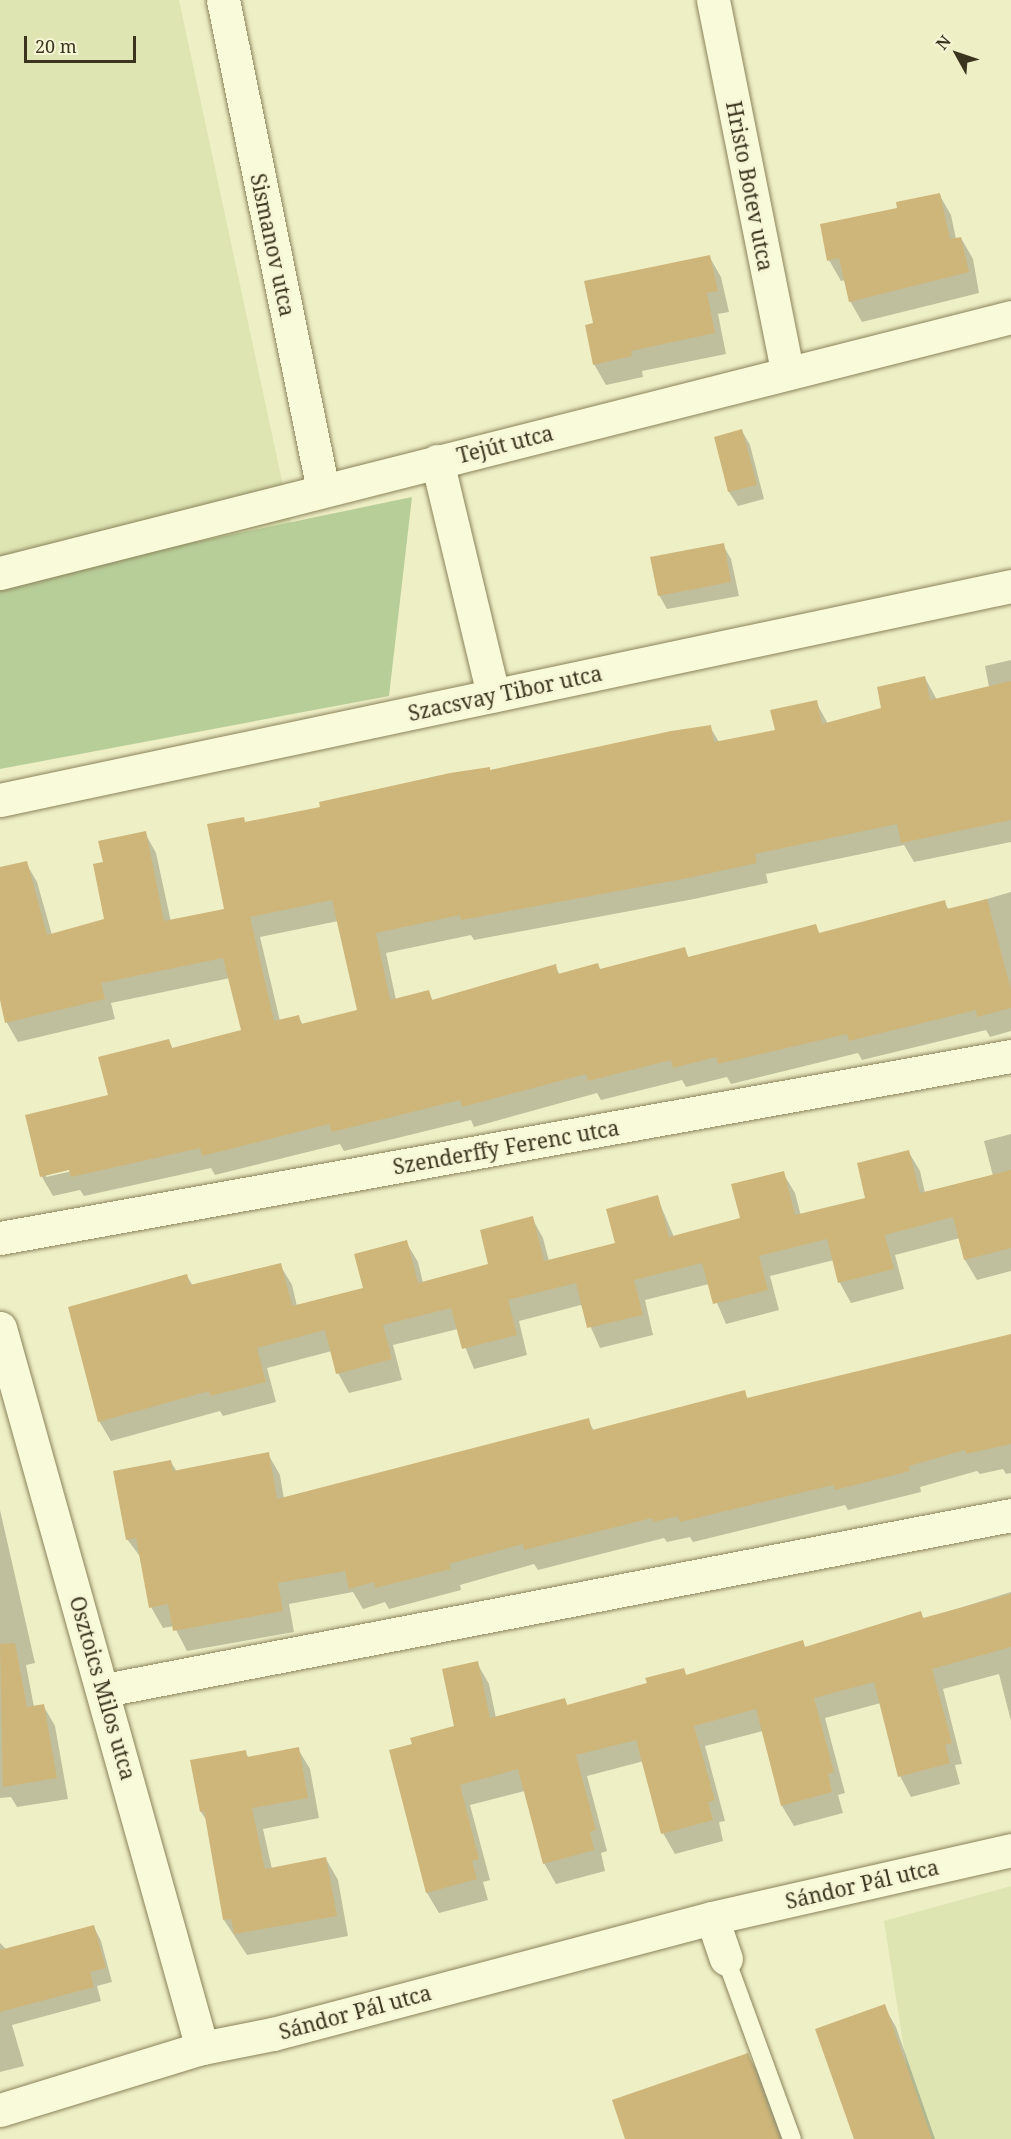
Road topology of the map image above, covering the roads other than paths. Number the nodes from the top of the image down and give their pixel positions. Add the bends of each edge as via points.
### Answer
1 (223, 0) edge
2 (713, 0) edge
3 (1011, 317) edge
4 (787, 372) junction
5 (437, 461) junction
6 (323, 490) junction
7 (0, 573) edge
8 (1011, 586) edge
9 (493, 696) junction
10 (0, 800) edge
11 (1011, 1056) edge
12 (0, 1238) edge
13 (0, 1328) edge
14 (1011, 1515) edge
15 (105, 1690) junction
16 (1011, 1850) edge
17 (712, 1918) junction
18 (726, 1959) joint
19 (202, 2048) junction
20 (0, 2110) edge
21 (792, 2139) edge

1 - 6 street, Sismanov utca
2 - 4 street, Hristo Botev utca
3 - 4 street, Tejút utca
4 - 5 street, Tejút utca
5 - 6 street, Tejút utca
5 - 9 street
6 - 7 street, Tejút utca
8 - 9 street, Szacsvay Tibor utca
9 - 10 street, Szacsvay Tibor utca
11 - 12 street, Szenderffy Ferenc utca
13 - 15 street, Osztoics Milos utca
14 - 15 street
15 - 19 street, Osztoics Milos utca
16 - 17 street, Sándor Pál utca
17 - 18 street
17 - 19 street, Sándor Pál utca via 273,2034
18 - 21 lane
19 - 20 street, Sándor Pál utca

